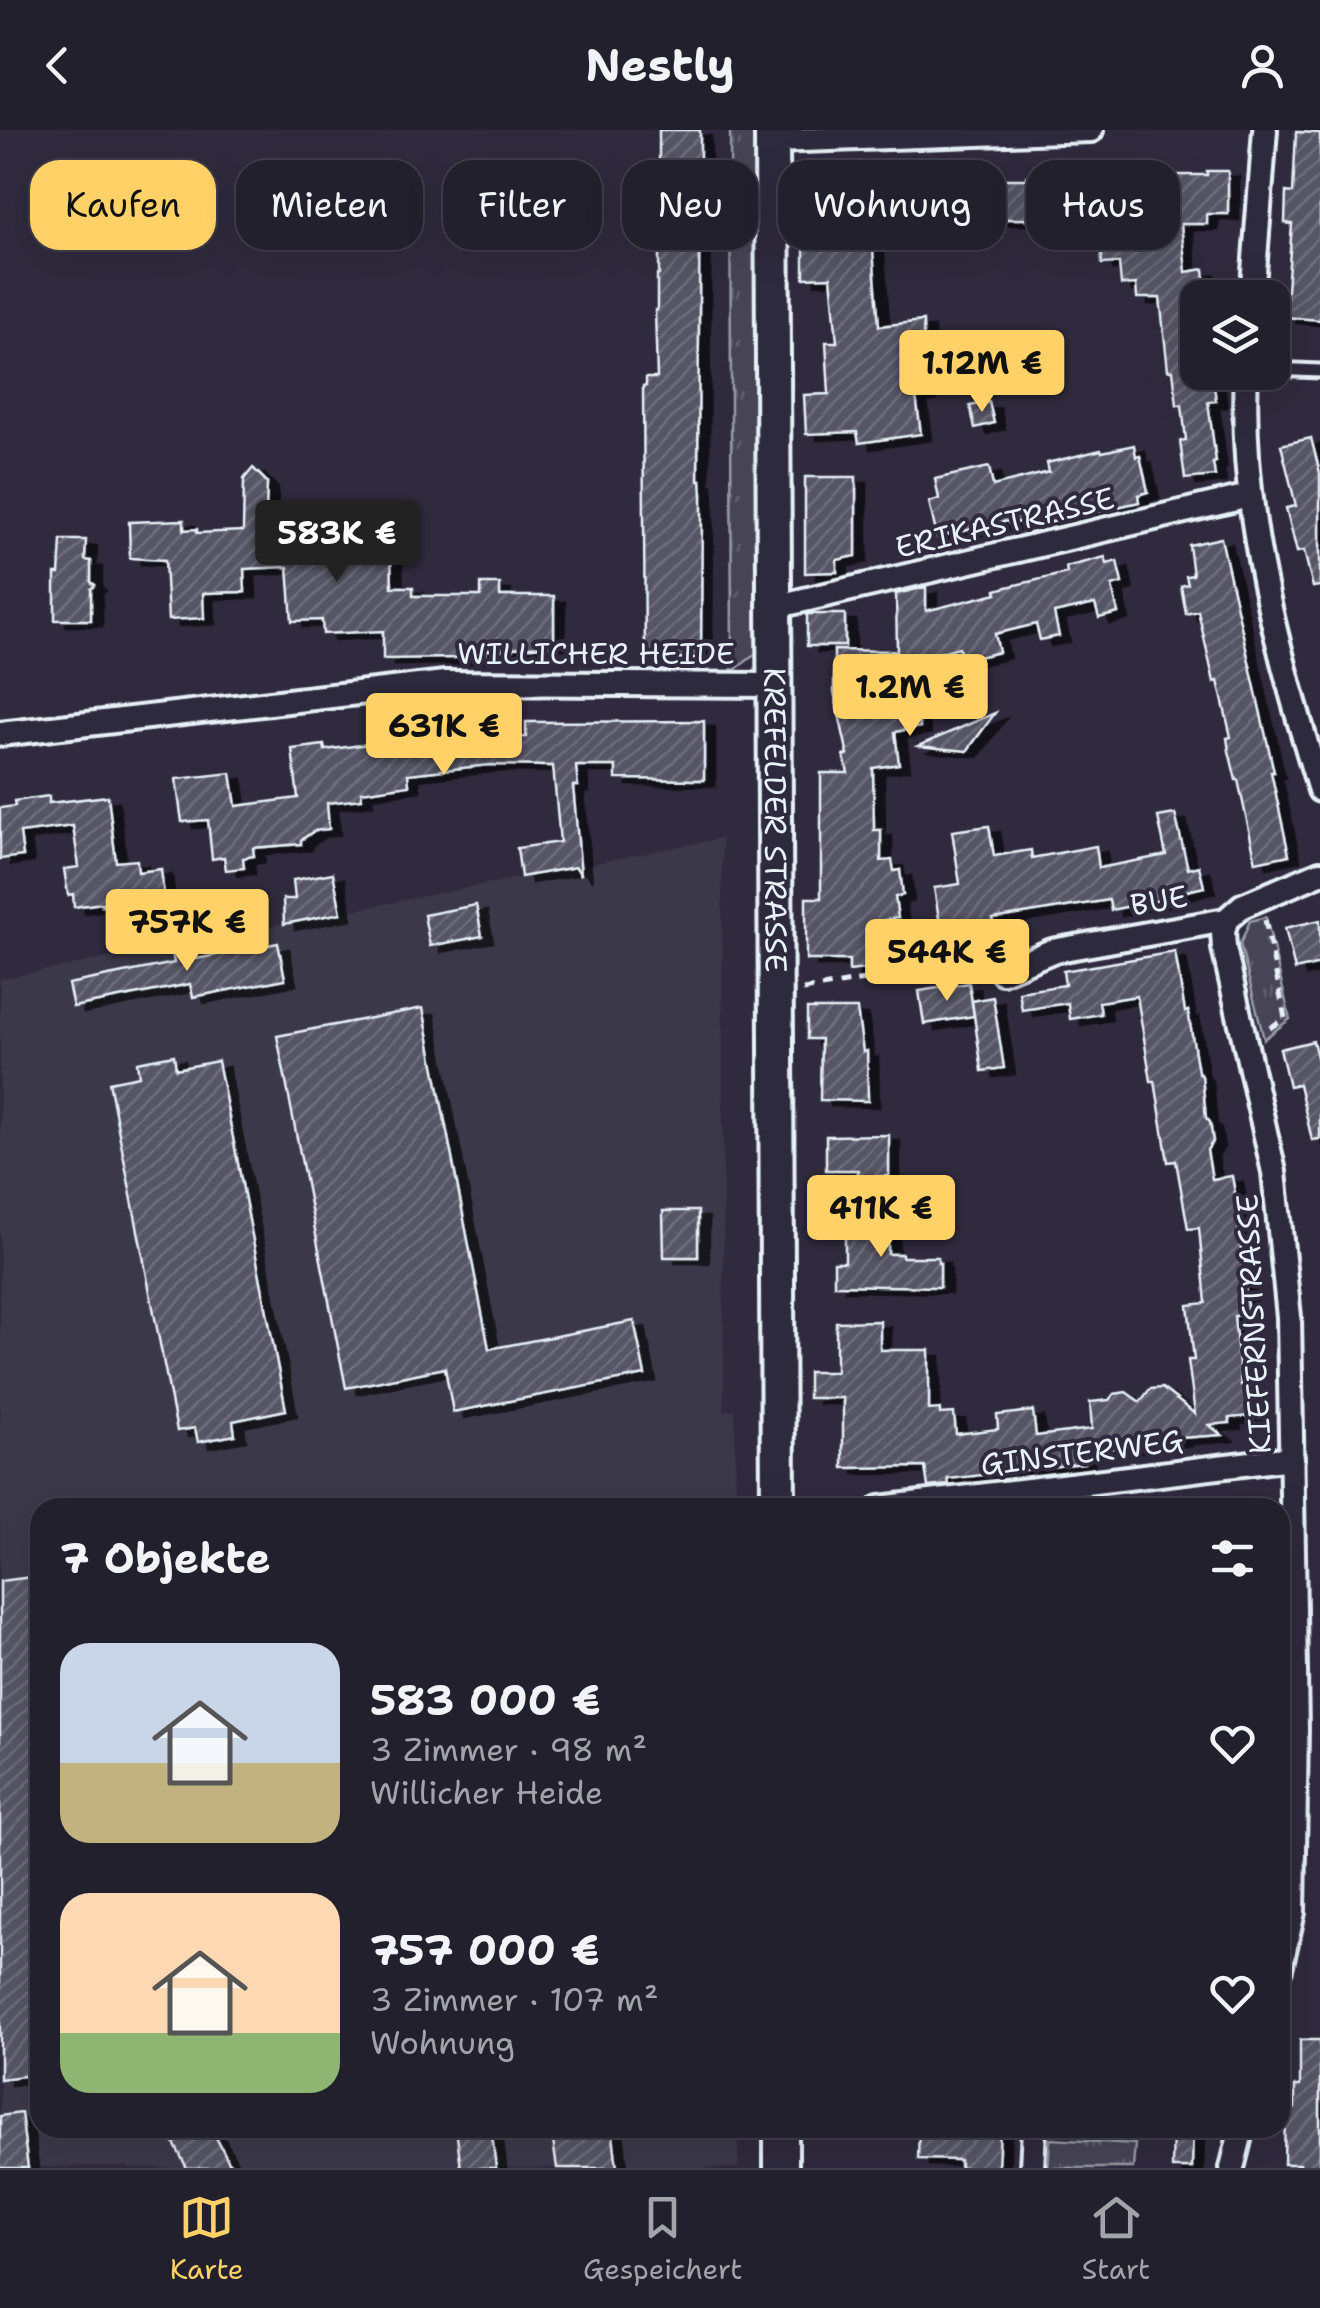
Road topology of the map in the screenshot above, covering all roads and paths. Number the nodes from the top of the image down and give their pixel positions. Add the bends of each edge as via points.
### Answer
1 (1091, 130) edge
2 (1265, 130) edge
3 (772, 135) edge
4 (1253, 280) edge
5 (1290, 370) edge
6 (1320, 371) edge
7 (1245, 390) edge
8 (1249, 496) junction
9 (774, 607) junction
10 (774, 685) junction
11 (0, 734) edge
12 (1312, 734) edge
13 (1320, 790) edge
14 (1320, 874) edge
15 (1260, 898) junction
16 (1226, 920) junction
17 (1002, 972) joint
18 (776, 994) junction
19 (1245, 1043) junction
20 (1292, 1458) junction
21 (778, 1498) edge
22 (962, 1498) edge
23 (1290, 1594) edge
24 (1290, 1803) edge
25 (1290, 1925) edge
26 (780, 2138) edge
27 (1034, 2138) edge
28 (1240, 2138) edge
29 (781, 2168) edge
30 (1032, 2168) edge
31 (1232, 2168) edge

1 - 3 street
2 - 4 street
3 - 9 main road, KREFELDER STRASSE
5 - 6 lane
7 - 8 street
8 - 9 street, ERIKASTRASSE
8 - 12 street via 1265,588
9 - 10 main road, KREFELDER STRASSE
10 - 11 street, WILLICHER HEIDE via 445,683
10 - 18 main road, KREFELDER STRASSE
12 - 13 street
14 - 15 street, BUE
15 - 16 street, BUE
15 - 19 path via 1285,1018
16 - 17 street, BUE via 1052,951
16 - 19 street, KIEFERNSTRASSE via 1224,948
17 - 18 path via 968,963
18 - 21 main road, KREFELDER STRASSE
19 - 20 street, KIEFERNSTRASSE via 1280,1220
20 - 22 street, GINSTERWEG
20 - 23 street, KIEFERNSTRASSE
24 - 25 street, KIEFERNSTRASSE
26 - 29 main road
27 - 30 street
28 - 31 street

